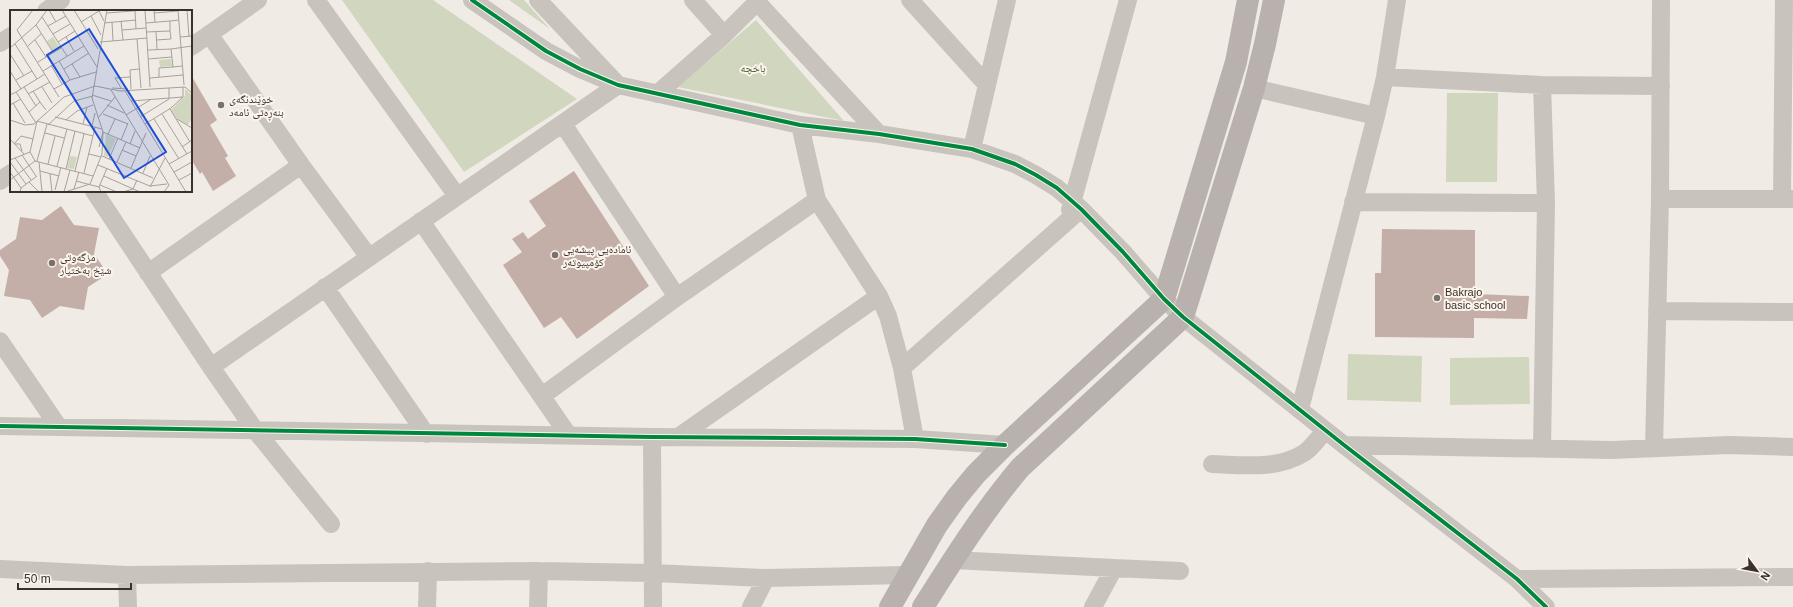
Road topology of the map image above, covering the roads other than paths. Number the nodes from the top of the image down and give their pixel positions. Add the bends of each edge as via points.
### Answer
1 (61, 0) edge
2 (258, 0) edge
3 (316, 0) edge
4 (472, 0) edge
5 (538, 0) edge
6 (693, 0) edge
7 (910, 0) edge
8 (1006, 0) edge
9 (1128, 0) edge
10 (1248, 0) edge
11 (1274, 0) edge
12 (1397, 0) edge
13 (1661, 0) edge
14 (1784, 0) edge
15 (758, 1) edge
16 (47, 10) edge
17 (209, 34) junction
18 (724, 34) junction
19 (10, 37) edge
20 (0, 44) edge
21 (192, 46) edge
22 (1385, 77) junction
23 (1788, 83) edge
24 (1542, 84) junction
25 (618, 85) junction
26 (987, 85) junction
27 (1660, 86) junction
28 (1254, 88) junction
29 (657, 94) junction
30 (1376, 116) junction
31 (563, 124) junction
32 (800, 125) junction
33 (879, 134) junction
34 (972, 149) junction
35 (301, 165) junction
36 (10, 174) edge
37 (0, 181) edge
38 (95, 192) edge
39 (457, 196) junction
40 (1787, 198) edge
41 (1660, 199) junction
42 (817, 200) junction
43 (1353, 202) junction
44 (1546, 203) junction
45 (1077, 205) junction
46 (421, 221) junction
47 (369, 257) junction
48 (148, 273) junction
49 (325, 288) junction
50 (879, 296) junction
51 (677, 297) junction
52 (1164, 299) junction
53 (1657, 311) junction
54 (1793, 312) edge
55 (1182, 317) junction
56 (0, 341) edge
57 (210, 368) junction
58 (902, 368) junction
59 (542, 396) junction
60 (1300, 410) junction
61 (0, 426) edge
62 (58, 426) junction
63 (255, 430) junction
64 (1325, 430) junction
65 (426, 434) junction
66 (569, 436) junction
67 (652, 437) junction
68 (678, 437) junction
69 (915, 439) junction
70 (1005, 445) junction
71 (1344, 445) junction
72 (1793, 447) edge
73 (1542, 448) junction
74 (1654, 448) junction
75 (1212, 464) dead end
76 (331, 524) dead end
77 (952, 560) junction
78 (1114, 568) junction
79 (0, 569) edge
80 (428, 571) junction
81 (539, 571) junction
82 (1180, 571) dead end
83 (653, 573) junction
84 (127, 575) junction
85 (907, 576) junction
86 (1793, 577) edge
87 (766, 578) junction
88 (1517, 578) junction
89 (128, 607) edge
90 (427, 607) edge
91 (538, 607) edge
92 (653, 607) edge
93 (751, 607) edge
94 (890, 607) edge
95 (924, 607) edge
96 (1093, 607) edge
97 (1546, 607) edge

1 - 16 street
2 - 17 street
3 - 39 street
4 - 25 street via 546,51
5 - 25 street
6 - 18 street
7 - 26 street
8 - 26 street
9 - 45 street
10 - 52 main road via 1236,62
11 - 28 main road
12 - 22 street
13 - 27 street
14 - 23 street
15 - 18 street
15 - 33 street
17 - 21 street
17 - 35 street
18 - 29 street
19 - 20 street
22 - 24 street
22 - 30 street
23 - 40 street
24 - 27 street
24 - 44 street
25 - 29 street
25 - 31 street
26 - 34 street
27 - 41 street
28 - 30 street
28 - 55 main road
29 - 32 street
30 - 43 street
31 - 39 street
31 - 51 street
32 - 33 street
32 - 42 street
33 - 34 street
34 - 45 street via 1029,171 1057,188
35 - 47 street
35 - 48 street
36 - 37 street
38 - 48 street
39 - 46 street
40 - 41 street
41 - 53 street
42 - 50 street
42 - 51 street
43 - 44 street
43 - 60 street
44 - 73 street
45 - 52 street
45 - 58 street via 1066,222
46 - 47 street
46 - 59 street
47 - 49 street
48 - 57 street
49 - 57 street
49 - 65 street
50 - 58 street via 888,316
50 - 68 street
51 - 59 street
52 - 55 street
52 - 70 main road
53 - 54 street
53 - 74 street
55 - 60 street
55 - 77 main road via 1020,468 983,514
56 - 62 street
57 - 63 street
58 - 69 street
59 - 66 street
60 - 64 street
61 - 62 street
62 - 63 street
63 - 65 street
63 - 76 street
64 - 71 street
64 - 75 street via 1304,453 1282,462 1261,466
65 - 66 street
66 - 67 street
67 - 68 street
67 - 83 street
68 - 69 street
69 - 70 street
70 - 85 main road via 957,496
71 - 73 street
71 - 88 street
72 - 74 street via 1729,445
73 - 74 street
77 - 78 street
77 - 95 main road
78 - 82 street
78 - 96 street
79 - 84 street
80 - 81 street
80 - 84 street
80 - 90 street
81 - 83 street
81 - 91 street
83 - 87 street
83 - 92 street
84 - 89 street
85 - 87 street
85 - 94 main road
86 - 88 street
87 - 93 street
88 - 97 street

